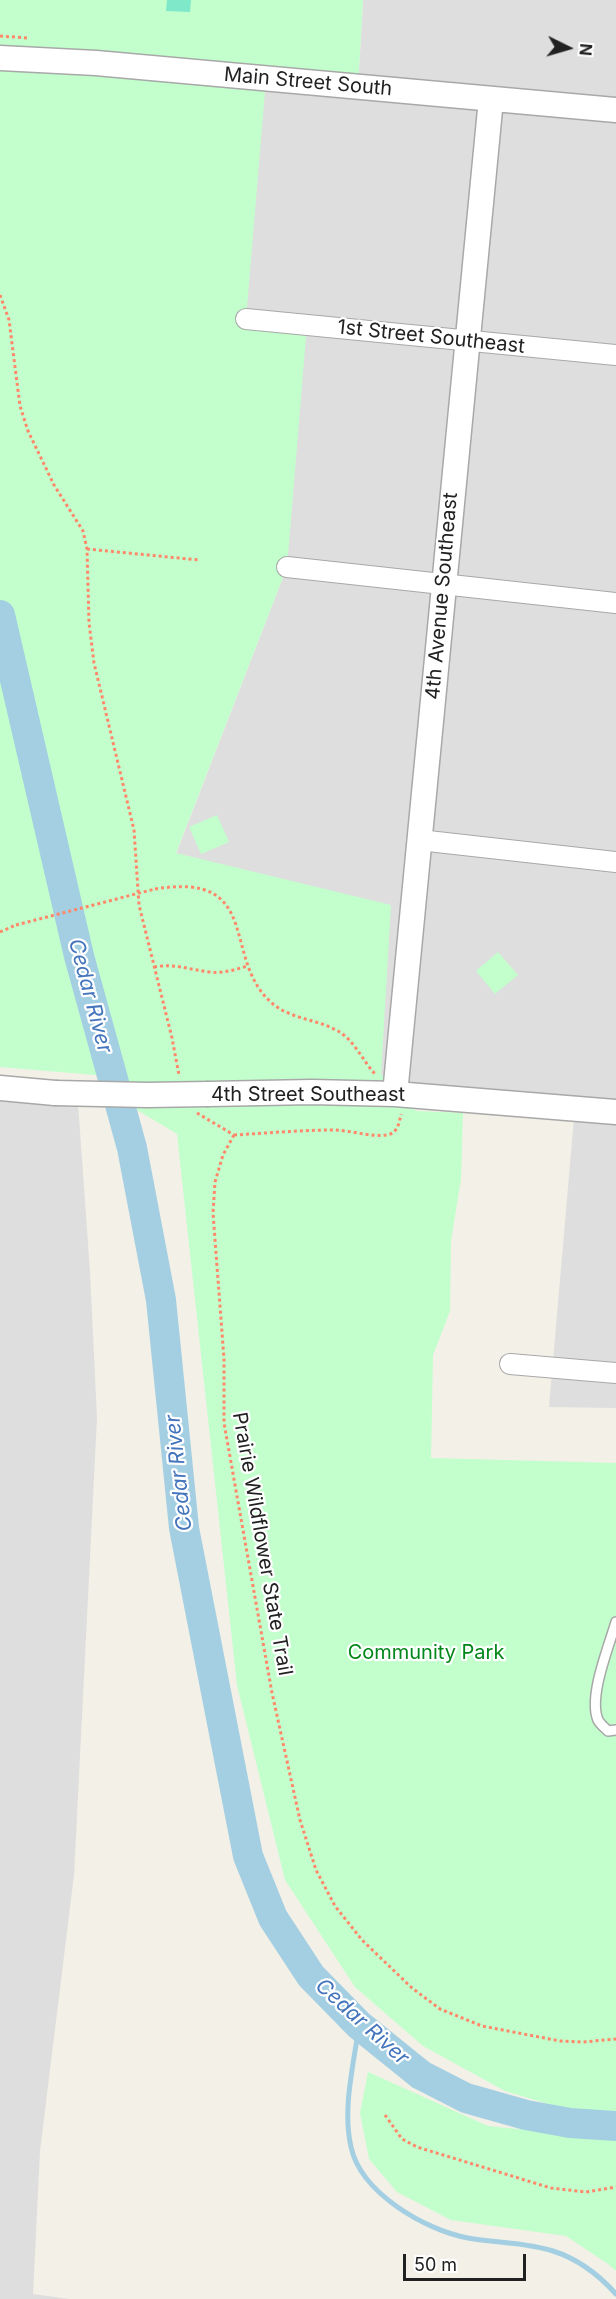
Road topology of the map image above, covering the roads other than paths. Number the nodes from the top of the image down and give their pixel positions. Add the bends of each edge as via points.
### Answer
1 (0, 58) edge
2 (491, 99) junction
3 (616, 110) edge
4 (246, 319) dead end
5 (466, 340) junction
6 (616, 355) edge
7 (287, 567) dead end
8 (444, 585) junction
9 (616, 603) edge
10 (419, 840) junction
11 (616, 862) edge
12 (0, 1088) edge
13 (395, 1094) junction
14 (616, 1112) edge
15 (510, 1364) dead end
16 (616, 1372) edge
17 (616, 1622) edge
18 (616, 1730) edge

1 - 2 street, Main Street South via 96,63
2 - 3 street, Main Street South
2 - 5 street, 4th Avenue Southeast
4 - 5 street, 1st Street Southeast
5 - 6 street, 1st Street Southeast
5 - 8 street, 4th Avenue Southeast
7 - 8 street
8 - 9 street
8 - 10 street, 4th Avenue Southeast
10 - 11 street
10 - 13 street, 4th Avenue Southeast
12 - 13 street, 4th Street Southeast, bridge via 147,1095 202,1102 322,1092
13 - 14 street, 4th Street Southeast
15 - 16 street
17 - 18 lane via 596,1703 598,1720 608,1731

